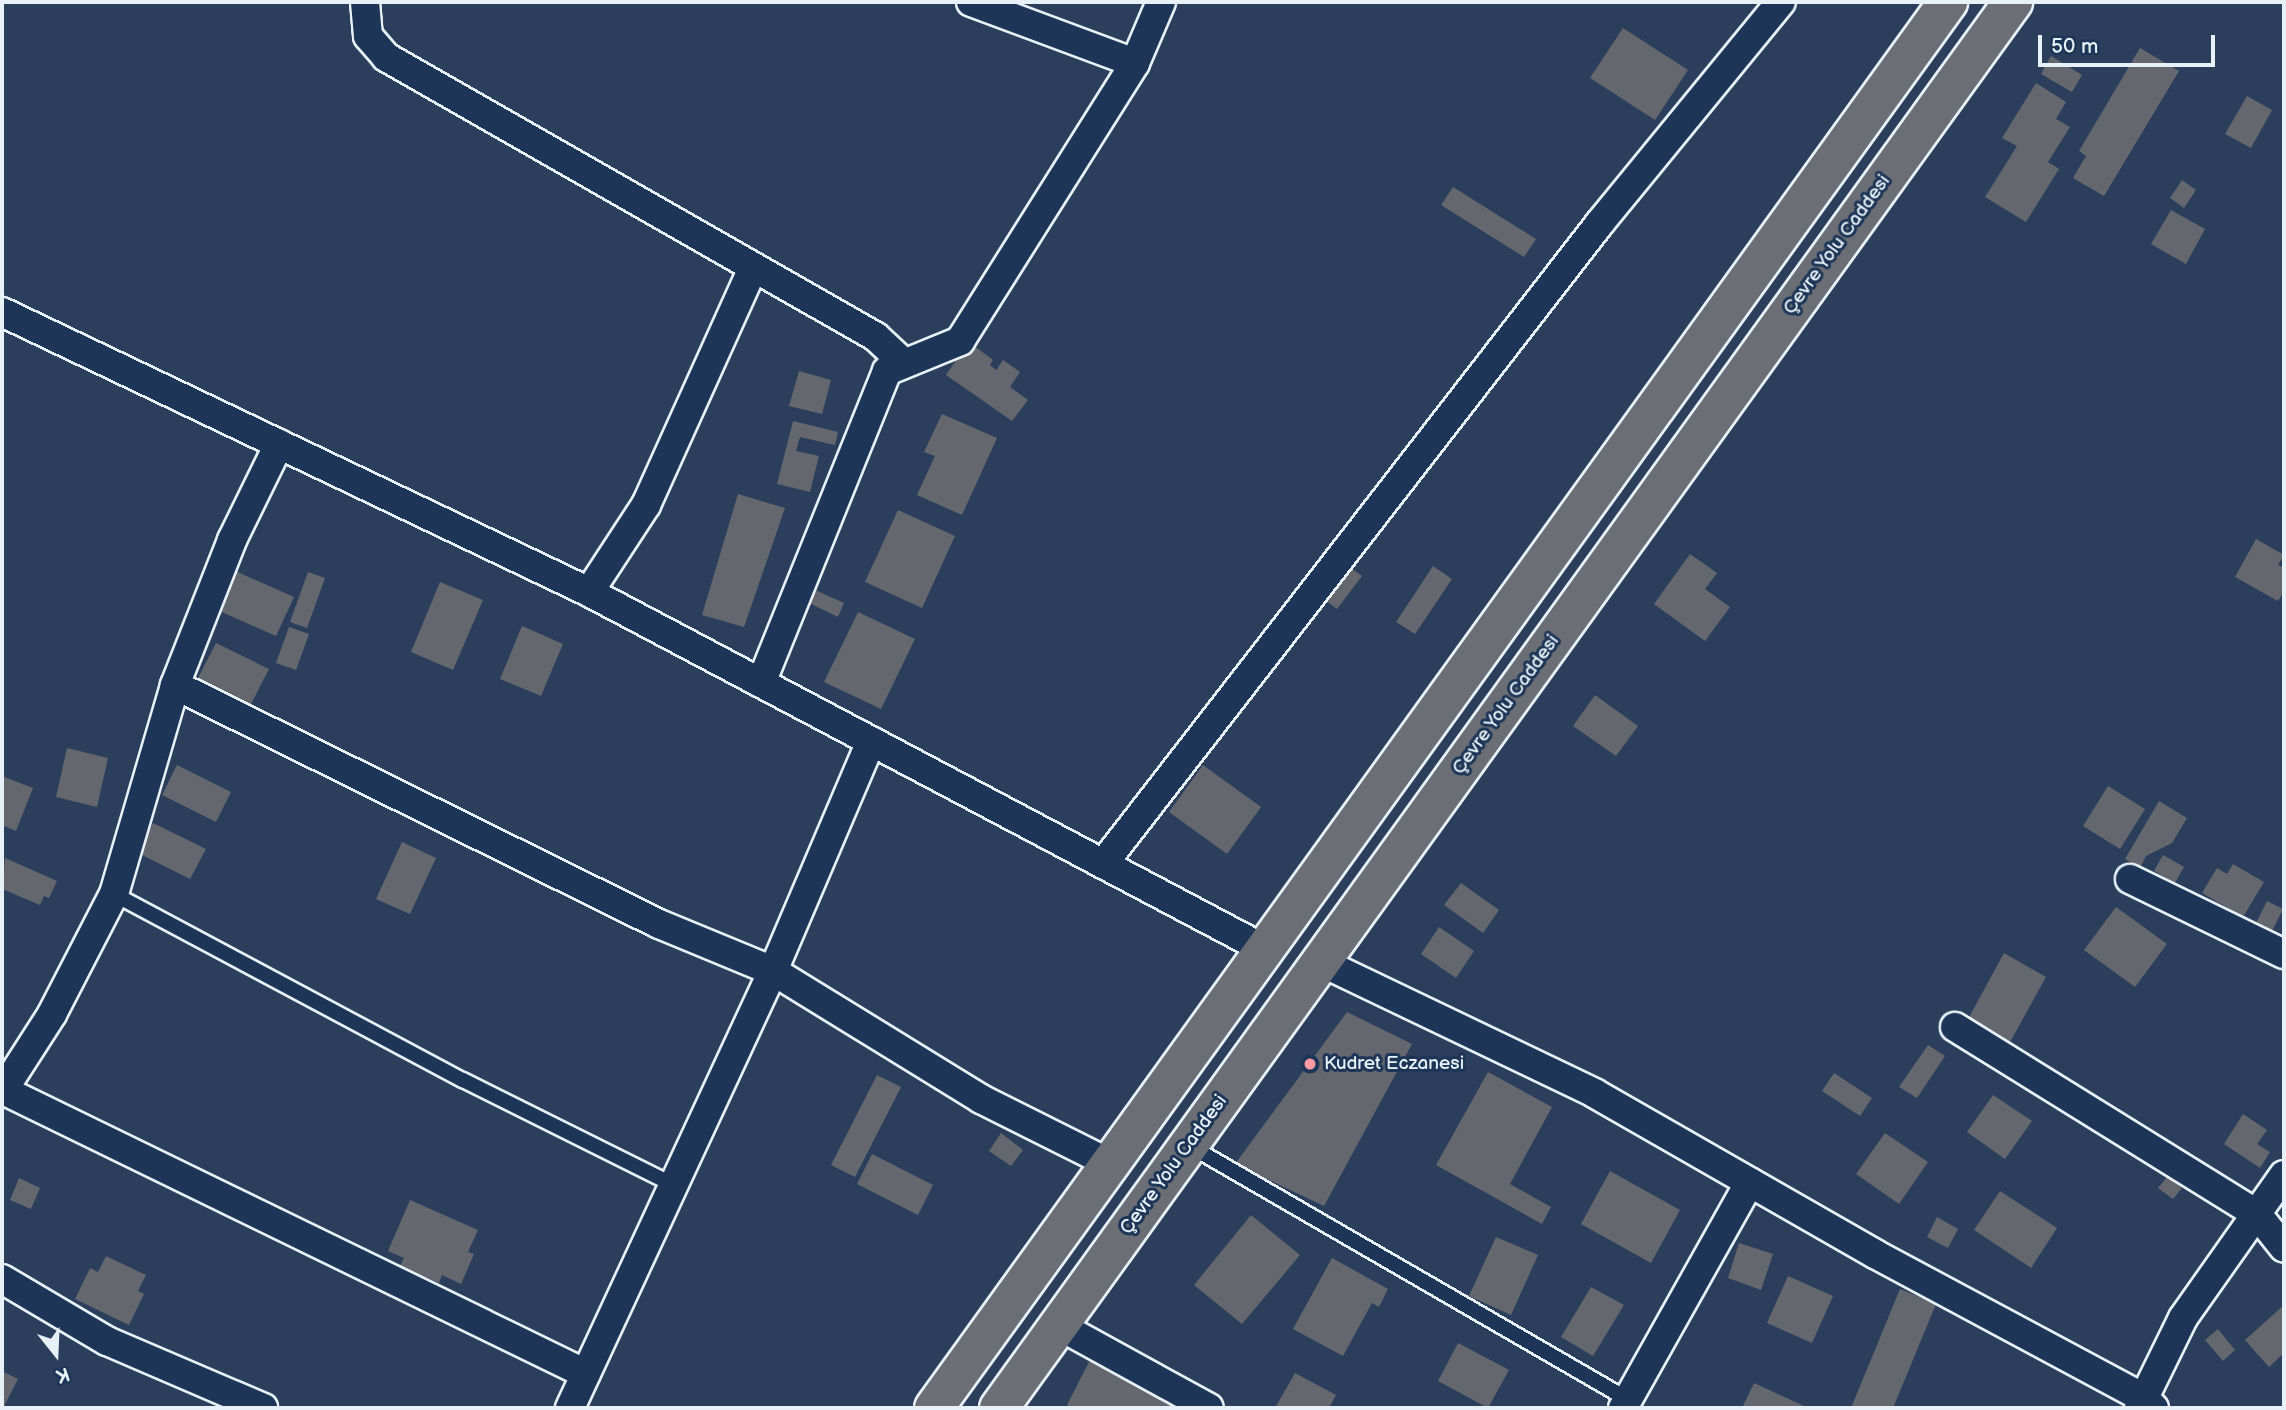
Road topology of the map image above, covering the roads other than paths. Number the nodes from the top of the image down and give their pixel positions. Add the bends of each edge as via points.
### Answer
1 (365, 2) edge
2 (971, 2) edge
3 (1161, 2) edge
4 (1781, 2) edge
5 (1948, 2) edge
6 (2013, 2) edge
7 (1135, 63) junction
8 (753, 268) junction
9 (2, 312) edge
10 (904, 363) junction
11 (279, 444) junction
12 (589, 592) junction
13 (761, 683) junction
14 (175, 685) junction
15 (871, 741) junction
16 (1103, 864) junction
17 (2130, 879) dead end
18 (114, 894) junction
19 (1266, 950) junction
20 (2284, 954) edge
21 (1321, 962) junction
22 (773, 971) junction
23 (1955, 1027) dead end
24 (2, 1091) edge
25 (1188, 1145) junction
26 (1111, 1164) junction
27 (2284, 1175) edge
28 (1750, 1182) junction
29 (674, 1185) junction
30 (2257, 1214) junction
31 (2284, 1248) edge
32 (2, 1279) edge
33 (1058, 1325) junction
34 (586, 1374) junction
35 (1625, 1404) edge
36 (2146, 1405) edge
37 (263, 1408) edge
38 (570, 1408) edge
39 (934, 1408) edge
40 (999, 1408) edge
41 (1209, 1408) edge

1 - 8 street via 368,36 386,57
2 - 7 street
3 - 7 street
4 - 16 street via 1599,224
5 - 19 highway
6 - 21 highway, Çevre Yolu Caddesi
7 - 10 street via 960,341
8 - 10 street via 876,337
8 - 12 street via 646,505
9 - 11 street
10 - 13 street via 887,370
11 - 12 street
11 - 14 street via 232,540
12 - 13 street
13 - 15 street
14 - 18 street
14 - 22 street via 659,924
15 - 16 street
15 - 22 street
16 - 19 street
17 - 20 street
18 - 24 street via 52,1014
18 - 29 lane via 463,1080
19 - 26 highway
21 - 25 highway, Çevre Yolu Caddesi
21 - 28 street via 1594,1093
22 - 26 street via 981,1099
22 - 29 street
23 - 30 street
24 - 34 street
25 - 33 highway, Çevre Yolu Caddesi
25 - 35 lane
26 - 39 highway
27 - 30 street
28 - 35 street
28 - 36 street
29 - 34 street
30 - 31 street
30 - 36 street via 2183,1318
32 - 37 street via 107,1341
33 - 40 highway, Çevre Yolu Caddesi
33 - 41 street
34 - 38 street

